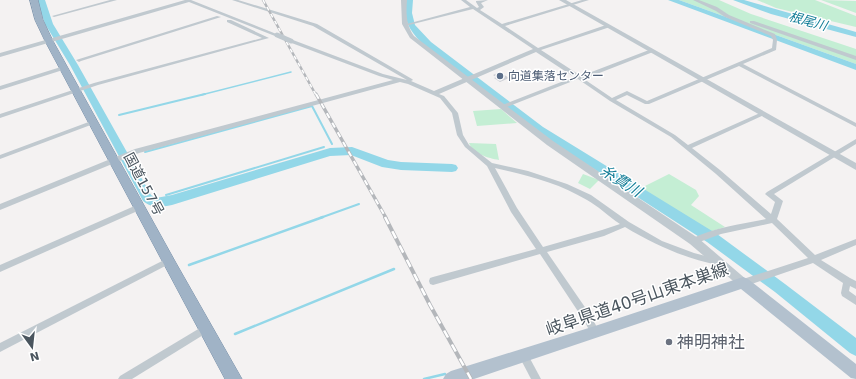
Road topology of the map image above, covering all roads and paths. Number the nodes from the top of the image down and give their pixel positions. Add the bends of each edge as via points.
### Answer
1 (36, 0) edge
2 (115, 0) edge
3 (234, 0) edge
4 (254, 0) edge
5 (404, 0) edge
6 (463, 0) edge
7 (486, 0) edge
8 (562, 0) edge
9 (587, 0) edge
10 (695, 0) edge
11 (187, 1) edge
12 (245, 3) junction
13 (570, 5) junction
14 (476, 8) junction
15 (715, 8) junction
16 (54, 16) dead end
17 (219, 17) junction
18 (409, 24) junction
19 (501, 26) junction
20 (608, 26) junction
21 (49, 41) junction
22 (536, 50) junction
23 (652, 51) junction
24 (0, 55) edge
25 (856, 58) edge
26 (78, 60) dead end
27 (739, 64) junction
28 (64, 68) junction
29 (470, 78) junction
30 (580, 78) junction
31 (400, 80) junction
32 (703, 80) junction
33 (419, 86) junction
34 (0, 88) edge
35 (76, 90) junction
36 (433, 94) junction
37 (612, 100) junction
38 (506, 105) junction
39 (762, 114) junction
40 (0, 116) edge
41 (94, 122) junction
42 (856, 124) edge
43 (856, 141) edge
44 (688, 147) junction
45 (834, 154) junction
46 (0, 157) edge
47 (117, 160) junction
48 (489, 165) junction
49 (856, 167) edge
50 (0, 207) edge
51 (139, 207) junction
52 (773, 220) junction
53 (626, 224) junction
54 (697, 239) junction
55 (856, 242) edge
56 (542, 250) junction
57 (814, 259) junction
58 (168, 261) junction
59 (719, 262) junction
60 (0, 269) edge
61 (433, 281) dead end
62 (847, 281) junction
63 (742, 282) junction
64 (856, 285) edge
65 (856, 301) edge
66 (205, 329) junction
67 (595, 333) junction
68 (0, 348) edge
69 (524, 356) junction
70 (856, 373) edge
71 (456, 378) edge
72 (123, 379) edge
73 (234, 379) edge
74 (536, 379) edge

1 - 21 highway, 国道157号 via 39,20
2 - 16 street
3 - 12 street
4 - 12 street
5 - 18 street via 403,18
6 - 14 street
7 - 14 street via 478,2 482,7
8 - 13 street
9 - 13 street
10 - 15 street
11 - 17 street
11 - 21 street
11 - 31 street, bridge
12 - 33 street via 315,25
13 - 19 street
13 - 20 street
14 - 18 street
14 - 19 street
15 - 25 street
15 - 27 street via 774,38 774,49
17 - 26 street
17 - 35 street via 267,38
18 - 29 street via 412,36
19 - 22 street
20 - 22 street
20 - 23 street
21 - 24 street
21 - 28 highway, 国道157号
22 - 29 street
22 - 30 street
23 - 30 street
23 - 32 street
27 - 32 street
27 - 42 street
28 - 34 street
28 - 35 highway, 国道157号
29 - 36 street
29 - 38 street
30 - 37 street
30 - 38 street
31 - 33 street
31 - 47 street via 133,153
32 - 37 street via 647,103 627,93
32 - 39 street
33 - 36 street
35 - 40 street
35 - 41 highway, 国道157号
36 - 48 street via 442,97 455,112 460,135 466,146
37 - 44 street
38 - 54 street via 550,143
39 - 44 street
39 - 45 street
41 - 46 street
41 - 47 highway, 国道157号
43 - 45 street
44 - 52 street
45 - 49 street
45 - 52 street via 769,194 779,202
47 - 50 street
47 - 51 highway, 国道157号
48 - 53 street via 548,179 589,198
48 - 56 street via 504,193
51 - 58 highway, 国道157号
51 - 60 street
52 - 54 street
52 - 57 street
53 - 56 street via 604,233
53 - 59 street via 666,247 696,258
54 - 59 street
55 - 57 street
56 - 61 street
56 - 67 street
57 - 62 street
57 - 63 street
58 - 66 highway, 国道157号
58 - 68 street
59 - 63 street
62 - 64 street
62 - 65 street via 845,293
63 - 67 main road, 岐阜県道40号山東本巣線
63 - 70 main road, 岐阜県道40号山東本巣線
66 - 72 street
66 - 73 highway, 国道157号
67 - 69 main road, 岐阜県道40号山東本巣線
69 - 71 main road, 岐阜県道40号山東本巣線
69 - 74 street

